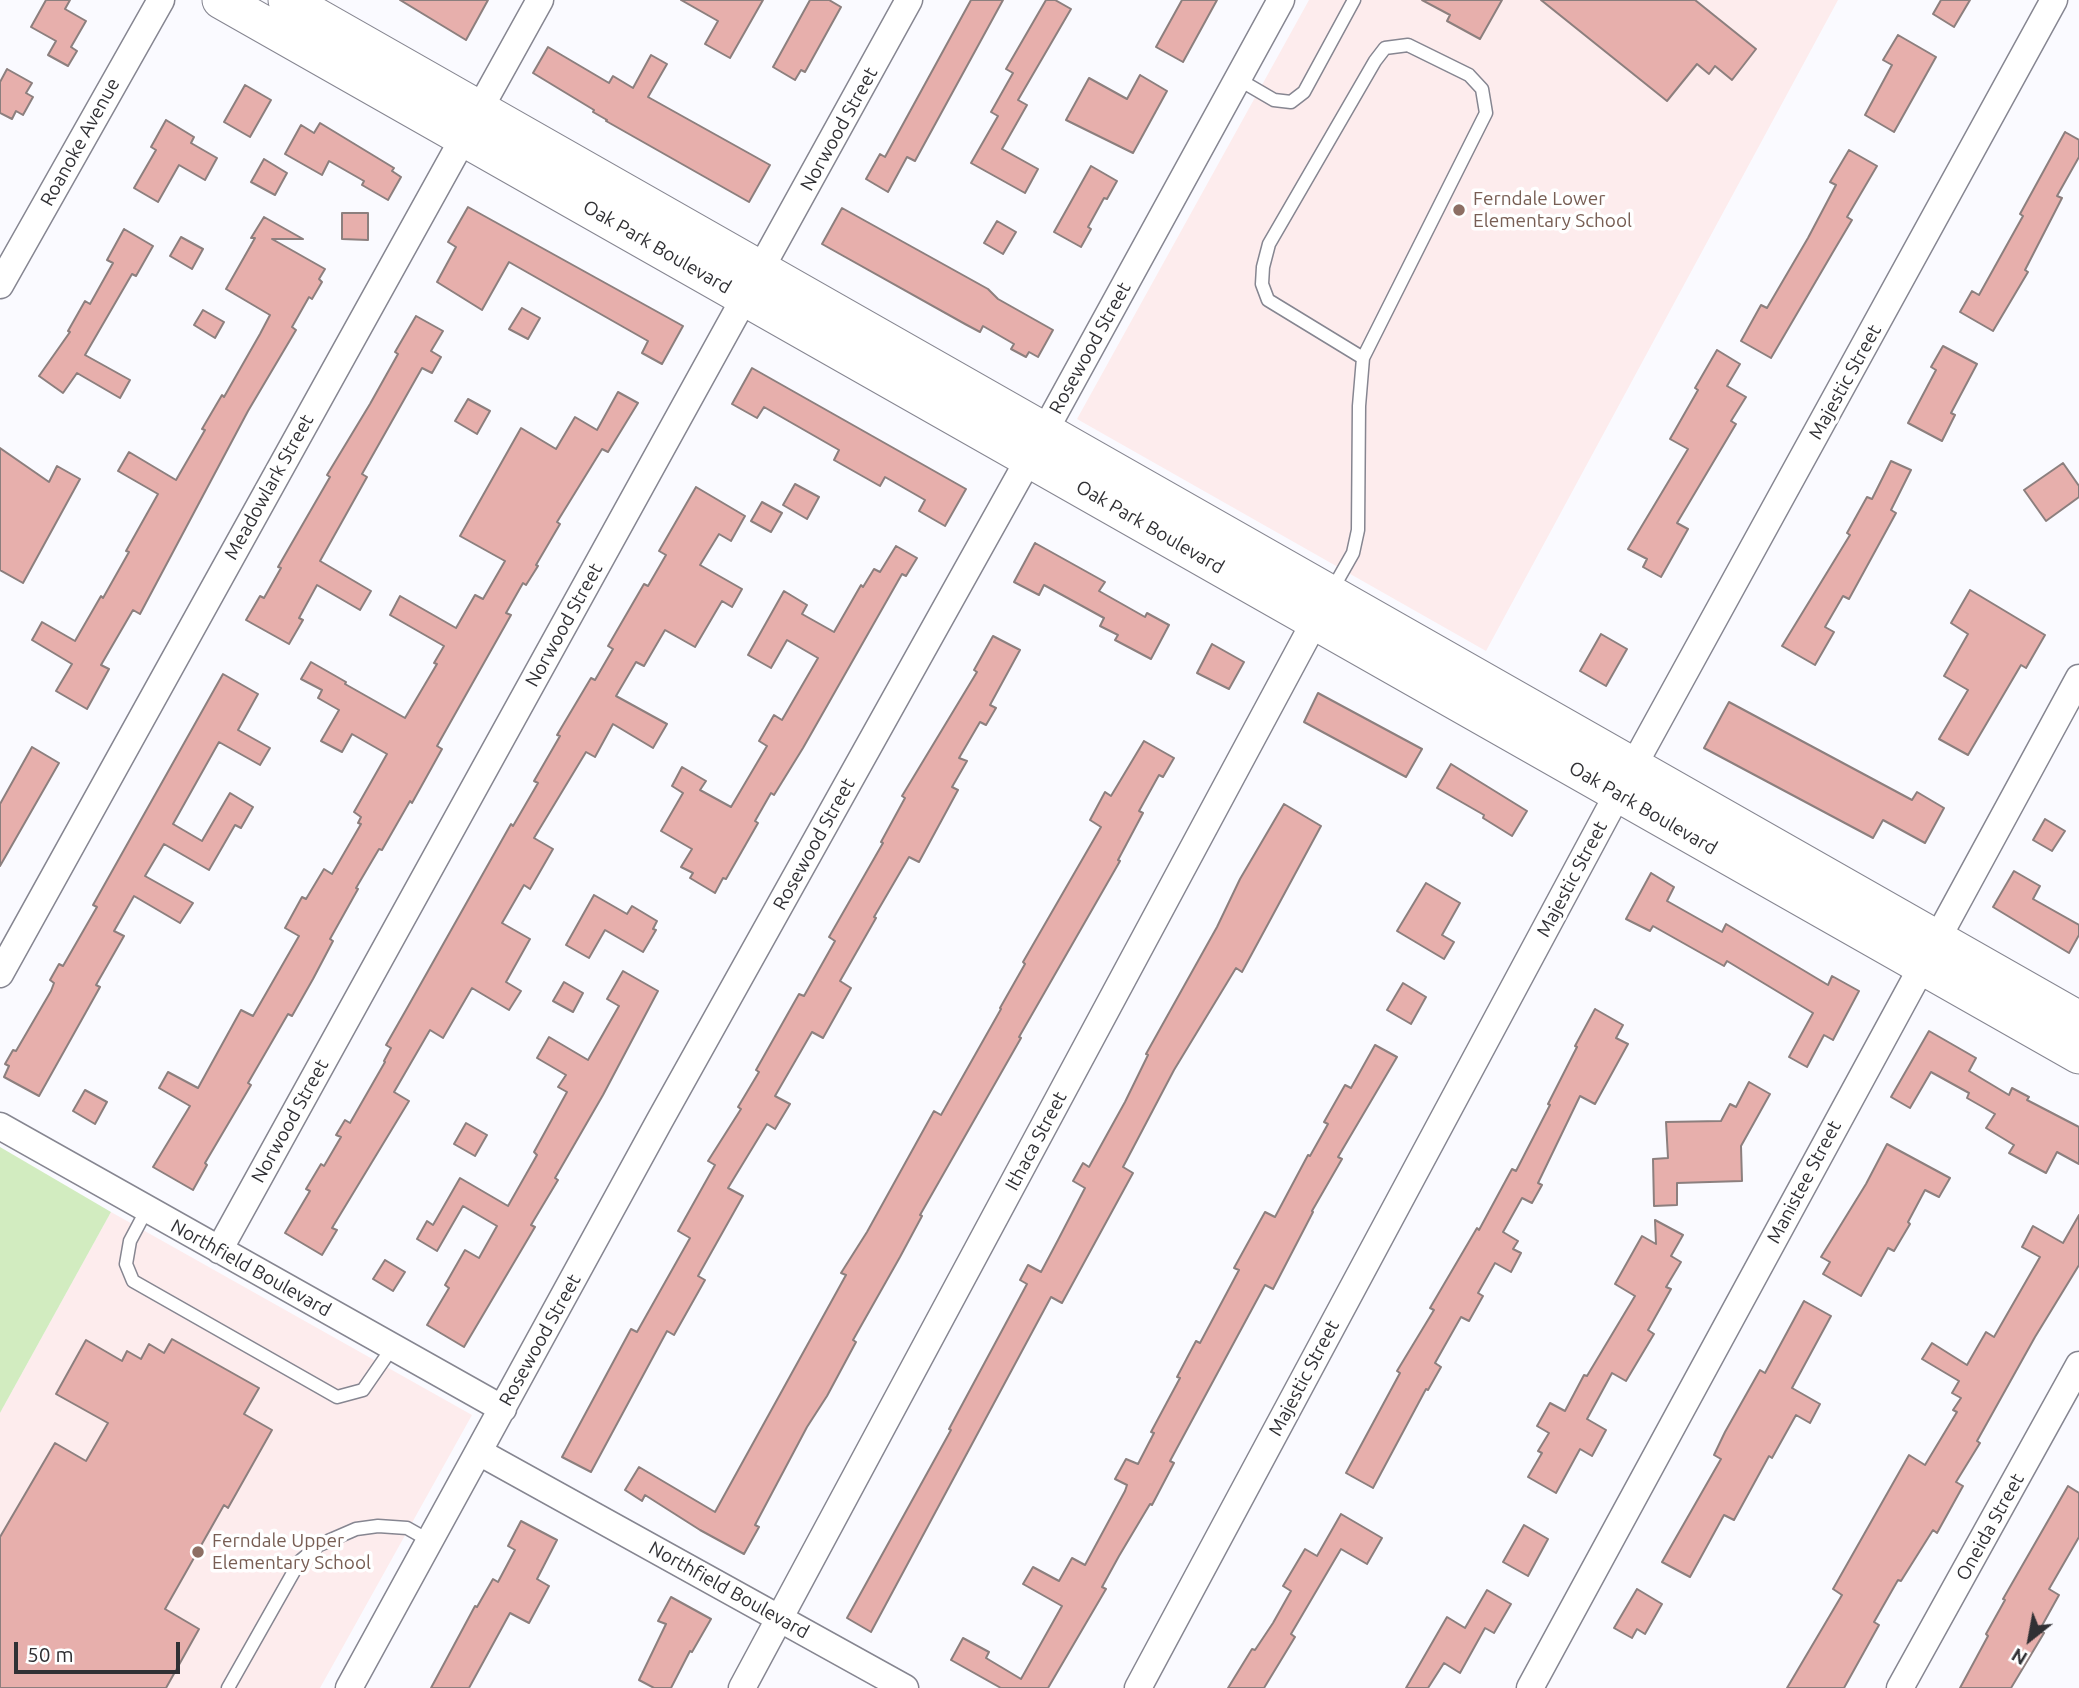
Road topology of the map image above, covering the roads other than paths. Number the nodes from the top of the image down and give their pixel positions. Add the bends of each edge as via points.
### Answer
1 (160, 0) edge
2 (221, 0) edge
3 (287, 0) edge
4 (540, 0) edge
5 (909, 0) edge
6 (1281, 0) edge
7 (1354, 0) edge
8 (2054, 0) edge
9 (1238, 79) junction
10 (471, 124) junction
11 (753, 284) junction
12 (0, 285) edge
13 (1363, 358) junction
14 (1036, 445) junction
15 (1323, 608) junction
16 (2079, 678) edge
17 (1626, 780) junction
18 (1929, 952) junction
19 (0, 974) edge
20 (2079, 1020) edge
21 (2079, 1055) edge
22 (0, 1126) edge
23 (147, 1209) junction
24 (219, 1250) junction
25 (392, 1348) junction
26 (2079, 1365) edge
27 (503, 1409) junction
28 (479, 1452) junction
29 (430, 1541) junction
30 (781, 1618) junction
31 (228, 1688) edge
32 (349, 1688) edge
33 (742, 1688) edge
34 (905, 1688) edge
35 (1138, 1688) edge
36 (1530, 1688) edge
37 (1900, 1688) edge

1 - 12 street, Roanoke Avenue
2 - 10 street, Oak Park Boulevard
3 - 10 street, Oak Park Boulevard
4 - 10 street, Meadowlark Street
5 - 11 street, Norwood Street
6 - 9 street, Rosewood Street
7 - 9 lane via 1304,92 1291,102 1274,100
8 - 17 street, Majestic Street
9 - 14 street, Rosewood Street
10 - 11 street, Oak Park Boulevard
10 - 19 street, Meadowlark Street
11 - 14 street, Oak Park Boulevard
11 - 24 street, Norwood Street
13 - 13 lane via 1486,113 1482,89 1469,75 1409,45 1385,48 1375,61 1269,244 1263,267 1262,284 1268,300
13 - 15 lane via 1358,530 1353,553
14 - 15 street, Oak Park Boulevard
14 - 27 street, Rosewood Street
15 - 17 street, Oak Park Boulevard
15 - 30 street, Ithaca Street
16 - 18 street, Manistee Street
17 - 18 street, Oak Park Boulevard
17 - 35 street, Majestic Street
18 - 20 street, Oak Park Boulevard
18 - 21 street, Oak Park Boulevard
18 - 36 street, Manistee Street
22 - 23 street, Northfield Boulevard
23 - 24 street, Northfield Boulevard
23 - 25 lane via 130,1241 126,1264 132,1281 338,1397 363,1390
24 - 25 street, Northfield Boulevard
25 - 27 street, Northfield Boulevard
26 - 37 street, Oneida Street
27 - 28 street, Rosewood Street
28 - 29 street, Rosewood Street
28 - 30 street, Northfield Boulevard
29 - 31 lane via 407,1528 378,1526 356,1529 319,1545 300,1562
29 - 32 street, Rosewood Street
30 - 33 street, Ithaca Street
30 - 34 street, Northfield Boulevard

